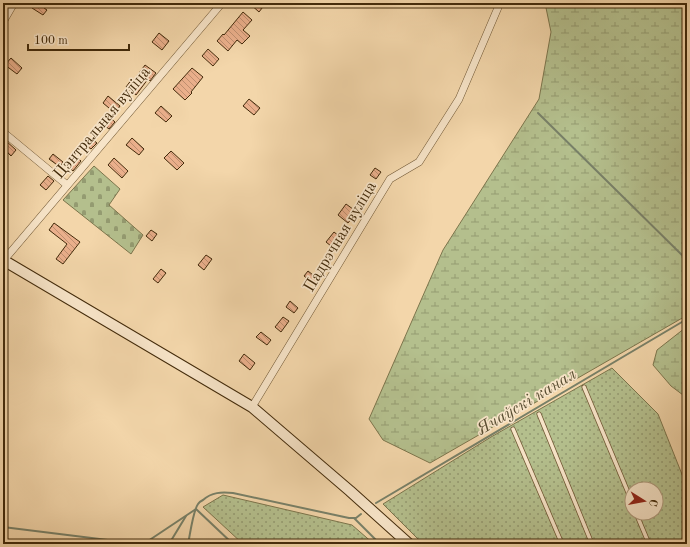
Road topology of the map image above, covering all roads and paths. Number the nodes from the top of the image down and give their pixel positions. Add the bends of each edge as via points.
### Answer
1 (14, 3) edge
2 (222, 3) edge
3 (500, 3) edge
4 (3, 22) edge
5 (3, 132) edge
6 (67, 185) junction
7 (3, 260) edge
8 (584, 387) dead end
9 (252, 407) junction
10 (539, 414) dead end
11 (513, 429) dead end
12 (624, 483) edge
13 (639, 521) edge
14 (3, 541) edge
15 (24, 544) edge
16 (409, 544) edge
17 (562, 544) edge
18 (592, 544) edge
19 (649, 544) edge

1 - 4 street
2 - 6 street, Цэнтральная вуліца
3 - 9 street, Падрэчная вуліца via 459,99 419,162 390,179
5 - 6 street
6 - 7 street, Цэнтральная вуліца
7 - 9 main road
8 - 12 lane
9 - 16 main road
10 - 18 lane
11 - 17 lane
13 - 19 lane
14 - 15 path

